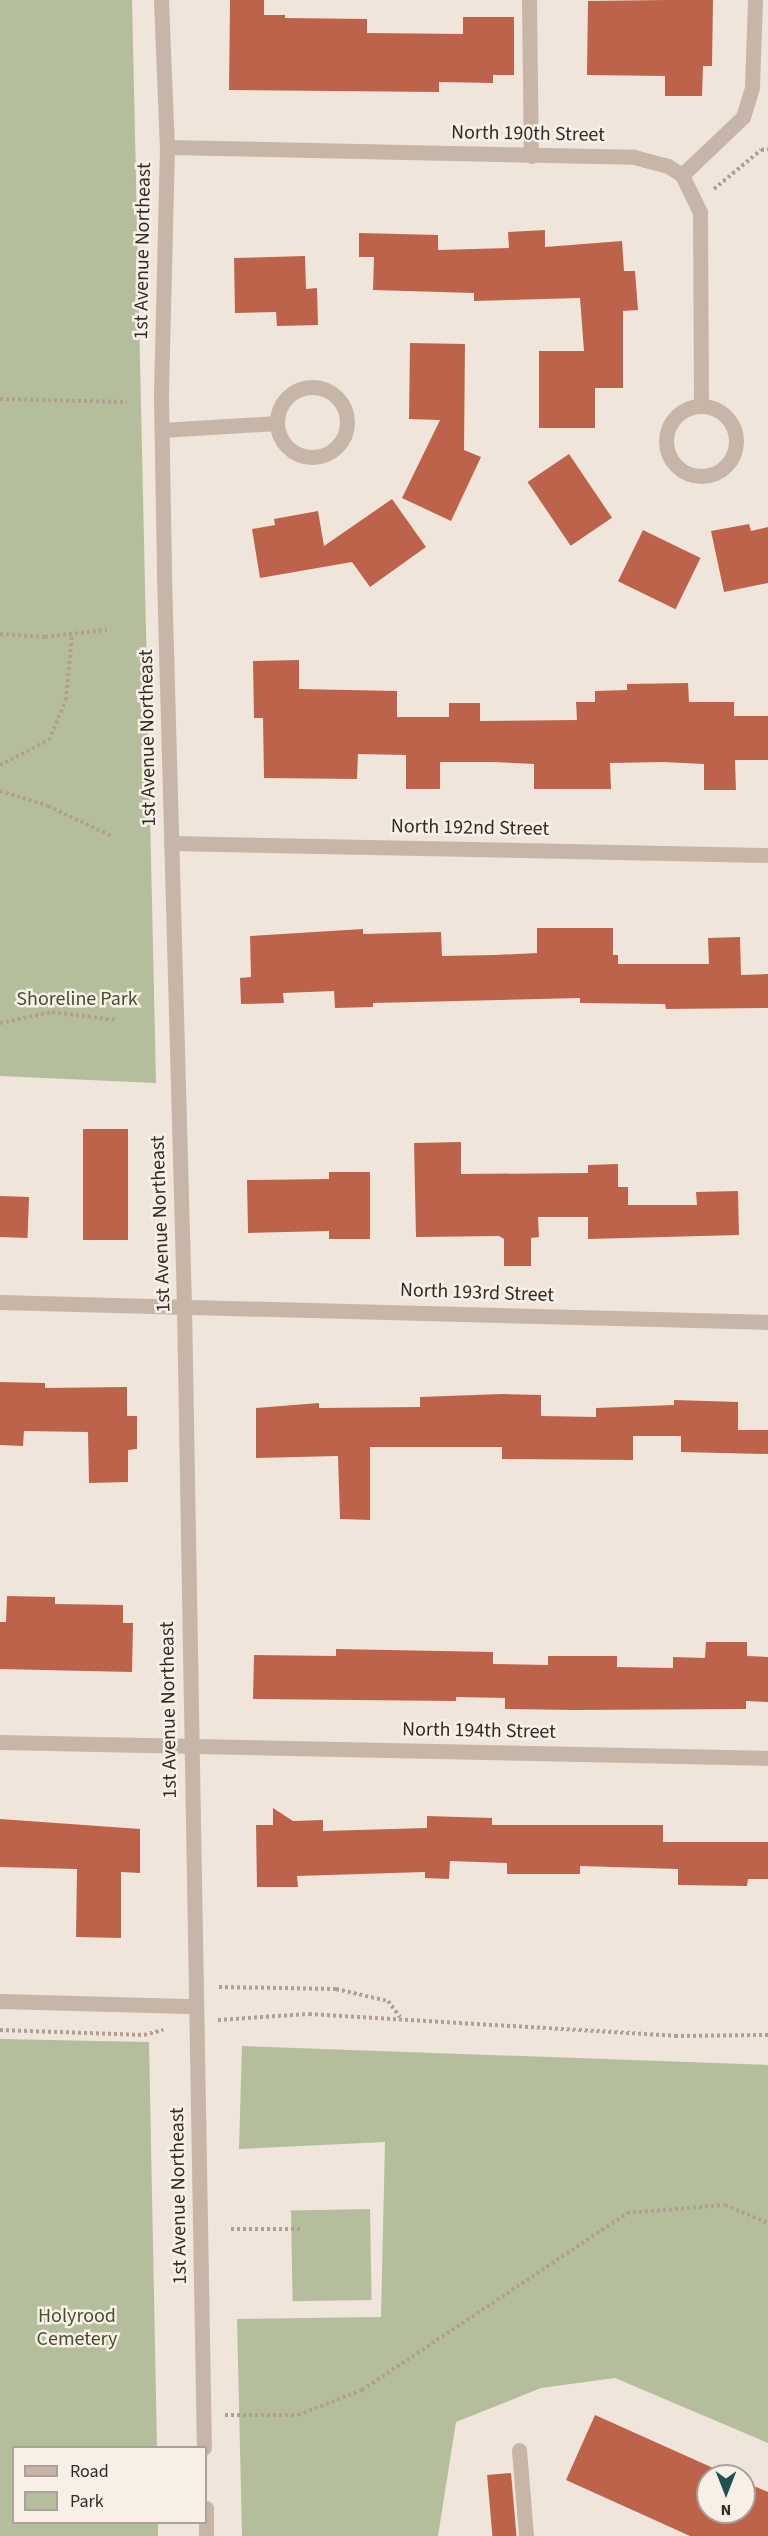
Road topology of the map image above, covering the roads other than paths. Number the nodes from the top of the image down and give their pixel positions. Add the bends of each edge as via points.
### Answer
1 (161, 0) edge
2 (529, 0) edge
3 (755, 0) edge
4 (167, 147) junction
5 (531, 156) junction
6 (682, 175) junction
7 (701, 406) junction
8 (277, 423) junction
9 (162, 430) junction
10 (171, 843) junction
11 (768, 855) edge
12 (0, 1302) edge
13 (184, 1306) junction
14 (768, 1322) edge
15 (0, 1742) edge
16 (190, 1747) junction
17 (768, 1758) edge
18 (0, 2001) edge
19 (196, 2006) junction
20 (204, 2446) edge
21 (519, 2450) dead end
22 (526, 2536) edge

1 - 4 street, 1st Avenue Northeast
2 - 5 street
3 - 6 street via 752,87 743,117
4 - 5 street, North 190th Street
4 - 9 street, 1st Avenue Northeast
5 - 6 street, North 190th Street via 634,157 668,166
6 - 7 street via 700,212
7 - 7 street via 678,415 666,435 670,459 683,471 701,476 723,468 735,448 735,435 727,419 712,408
8 - 8 street via 286,446 308,457 331,452 346,433 348,421 339,399 329,391 311,388 294,393 285,401
8 - 9 street
9 - 10 street, 1st Avenue Northeast
10 - 11 street, North 192nd Street
10 - 13 street, 1st Avenue Northeast
12 - 13 street, North 193rd Street
13 - 14 street, North 193rd Street
13 - 16 street, 1st Avenue Northeast
15 - 16 street, North 194th Street
16 - 17 street, North 194th Street
16 - 19 street, 1st Avenue Northeast
18 - 19 street
19 - 20 street, 1st Avenue Northeast
21 - 22 street

